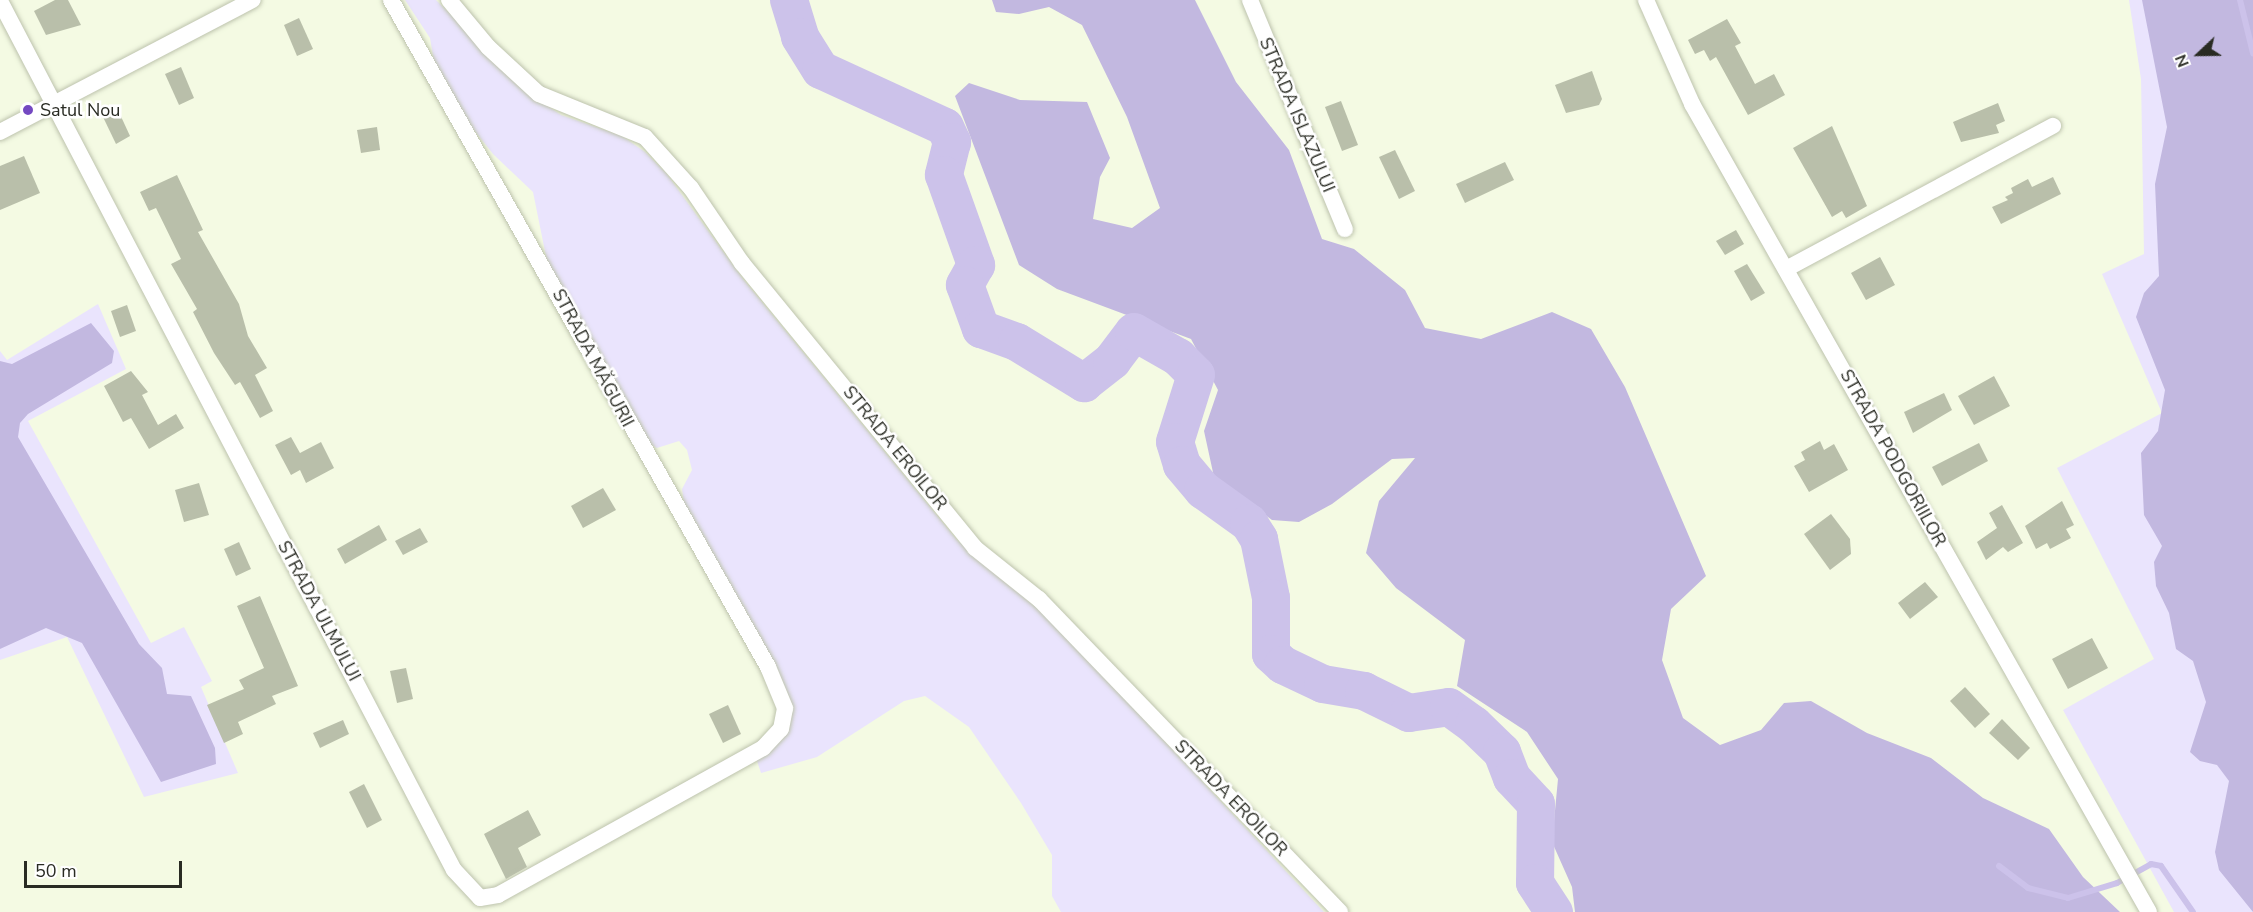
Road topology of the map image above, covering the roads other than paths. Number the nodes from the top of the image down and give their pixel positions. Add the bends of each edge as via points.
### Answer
1 (253, 0) edge
2 (391, 0) edge
3 (449, 0) edge
4 (1250, 0) edge
5 (1646, 0) edge
6 (0, 1) edge
7 (55, 104) junction
8 (2054, 126) dead end
9 (0, 132) edge
10 (1345, 229) dead end
11 (1786, 269) junction
12 (783, 719) joint
13 (1340, 912) edge
14 (2149, 912) edge

1 - 7 street
2 - 12 street, STRADA MĂGURII via 768,667 784,698
3 - 13 street, STRADA EROILOR via 488,47 539,94 645,137 691,188 742,262 975,548 1039,599
4 - 10 street, STRADA ISLAZULUI
5 - 11 street, STRADA PODGORIILOR via 1692,104
6 - 7 street, STRADA ULMULUI
7 - 9 street
7 - 12 street, STRADA ULMULUI via 466,886 480,898 498,895 763,748 776,736
8 - 11 street
11 - 14 street, STRADA PODGORIILOR

